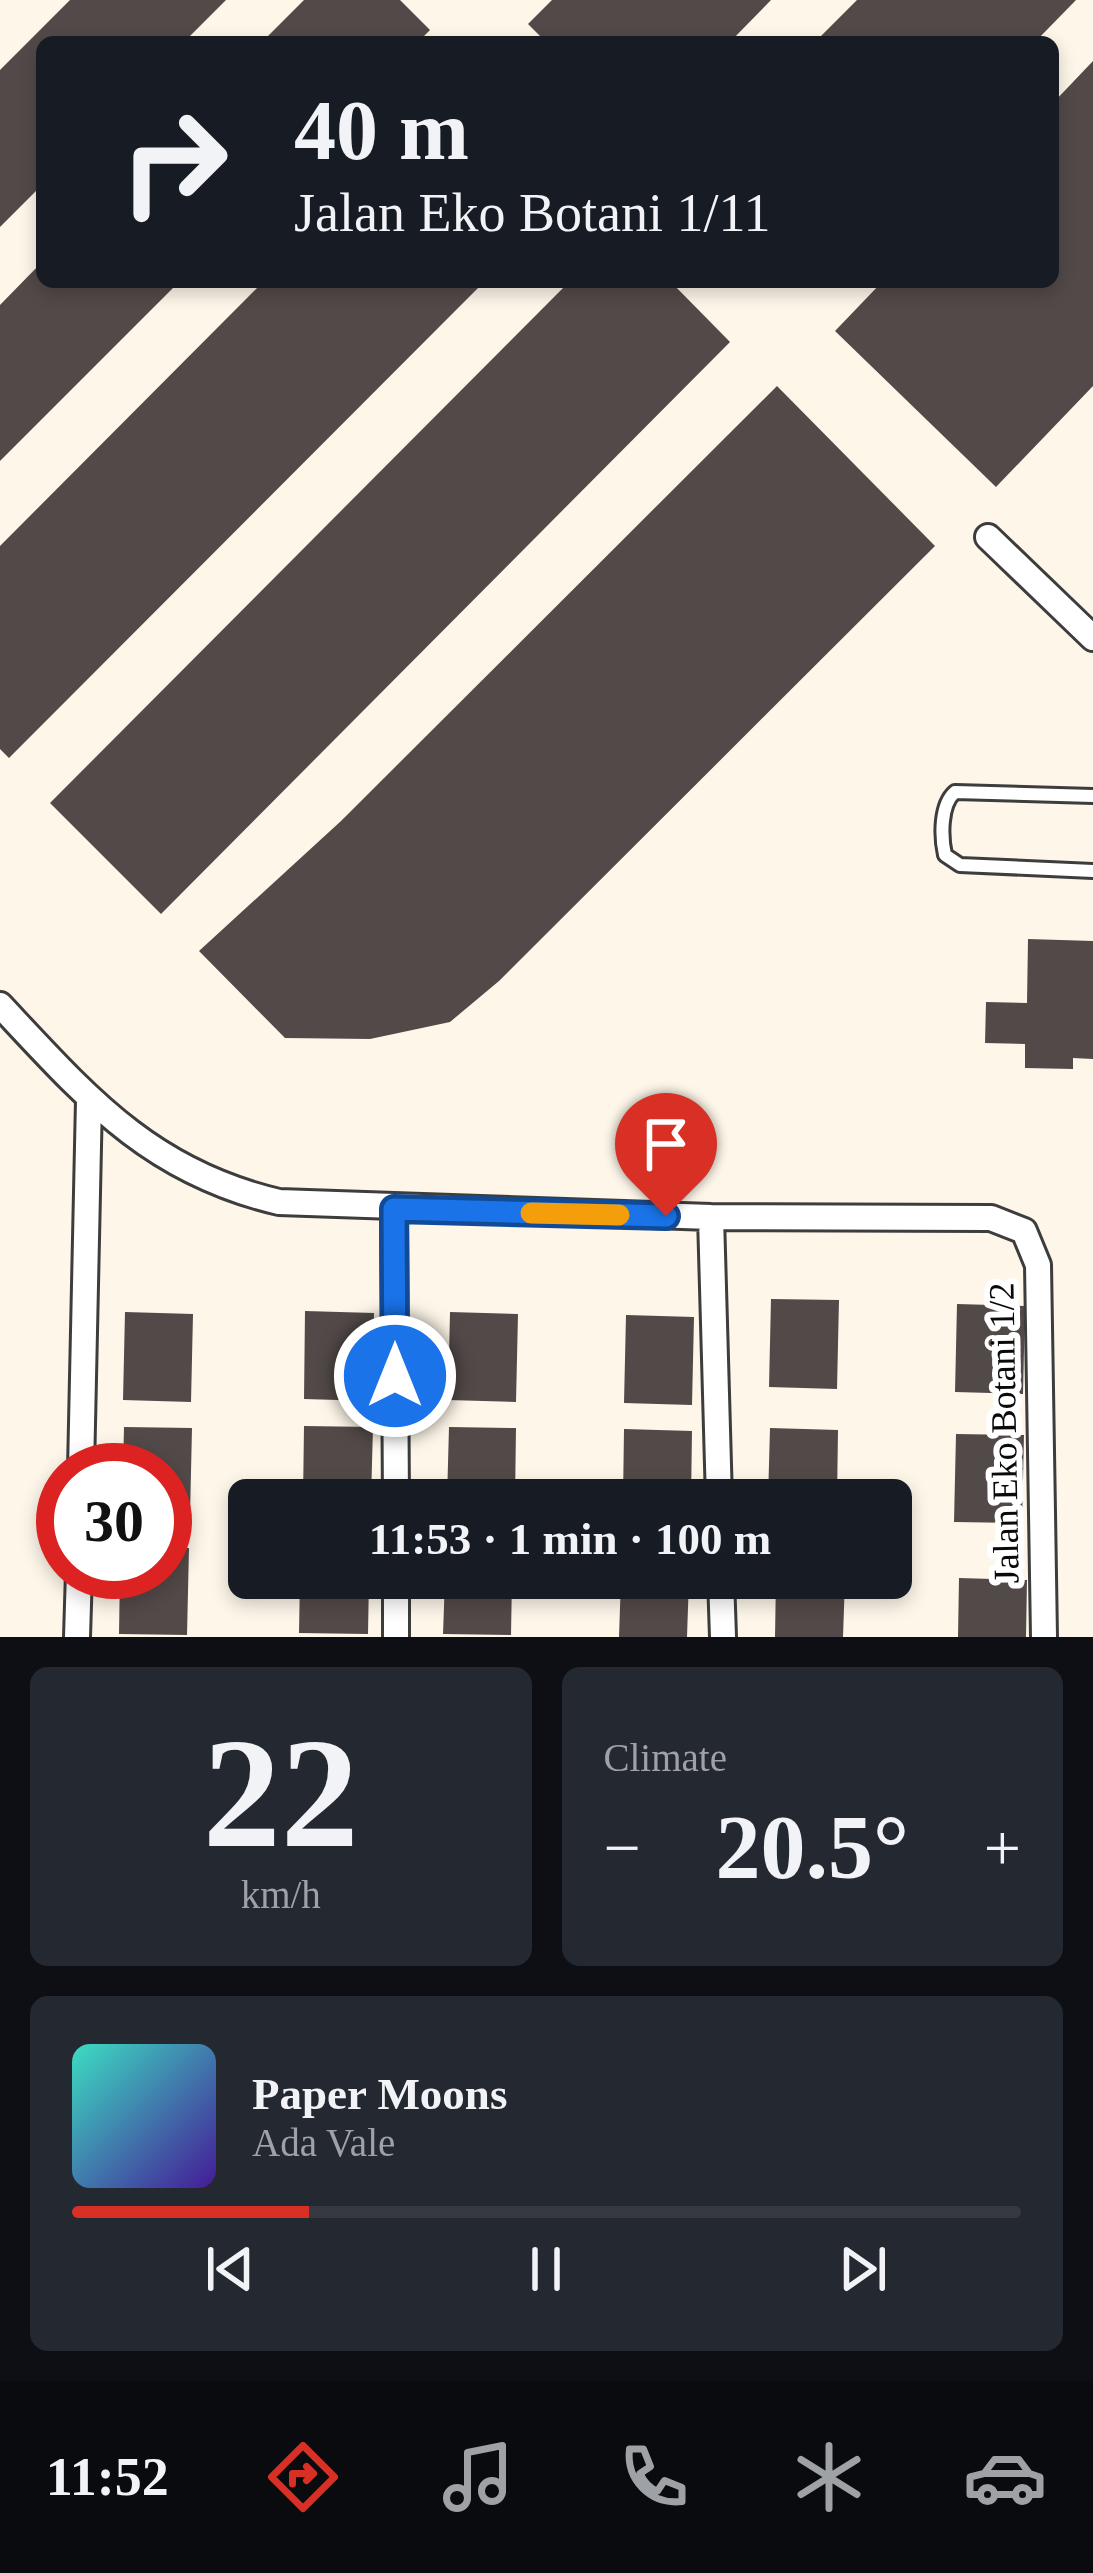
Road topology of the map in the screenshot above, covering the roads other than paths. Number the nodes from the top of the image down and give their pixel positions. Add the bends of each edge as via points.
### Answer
1 (988, 537) dead end
2 (1093, 638) edge
3 (1093, 796) edge
4 (1093, 871) edge
5 (0, 1005) edge
6 (89, 1100) junction
7 (394, 1209) junction
8 (711, 1217) junction
9 (82, 1443) edge
10 (396, 1479) edge
11 (718, 1479) edge
12 (78, 1599) edge
13 (396, 1599) edge
14 (722, 1599) edge
15 (77, 1637) edge
16 (397, 1637) edge
17 (723, 1637) edge
18 (1044, 1637) edge

1 - 2 street
3 - 4 lane via 955,792 945,808 943,846 960,865
5 - 6 street
6 - 7 street via 129,1136 223,1189 279,1202
6 - 9 street
7 - 8 street
7 - 10 street
8 - 11 street
8 - 18 street, Jalan Eko Botani 1/2 via 991,1218 1024,1231 1038,1265
12 - 15 street
13 - 16 street
14 - 17 street

